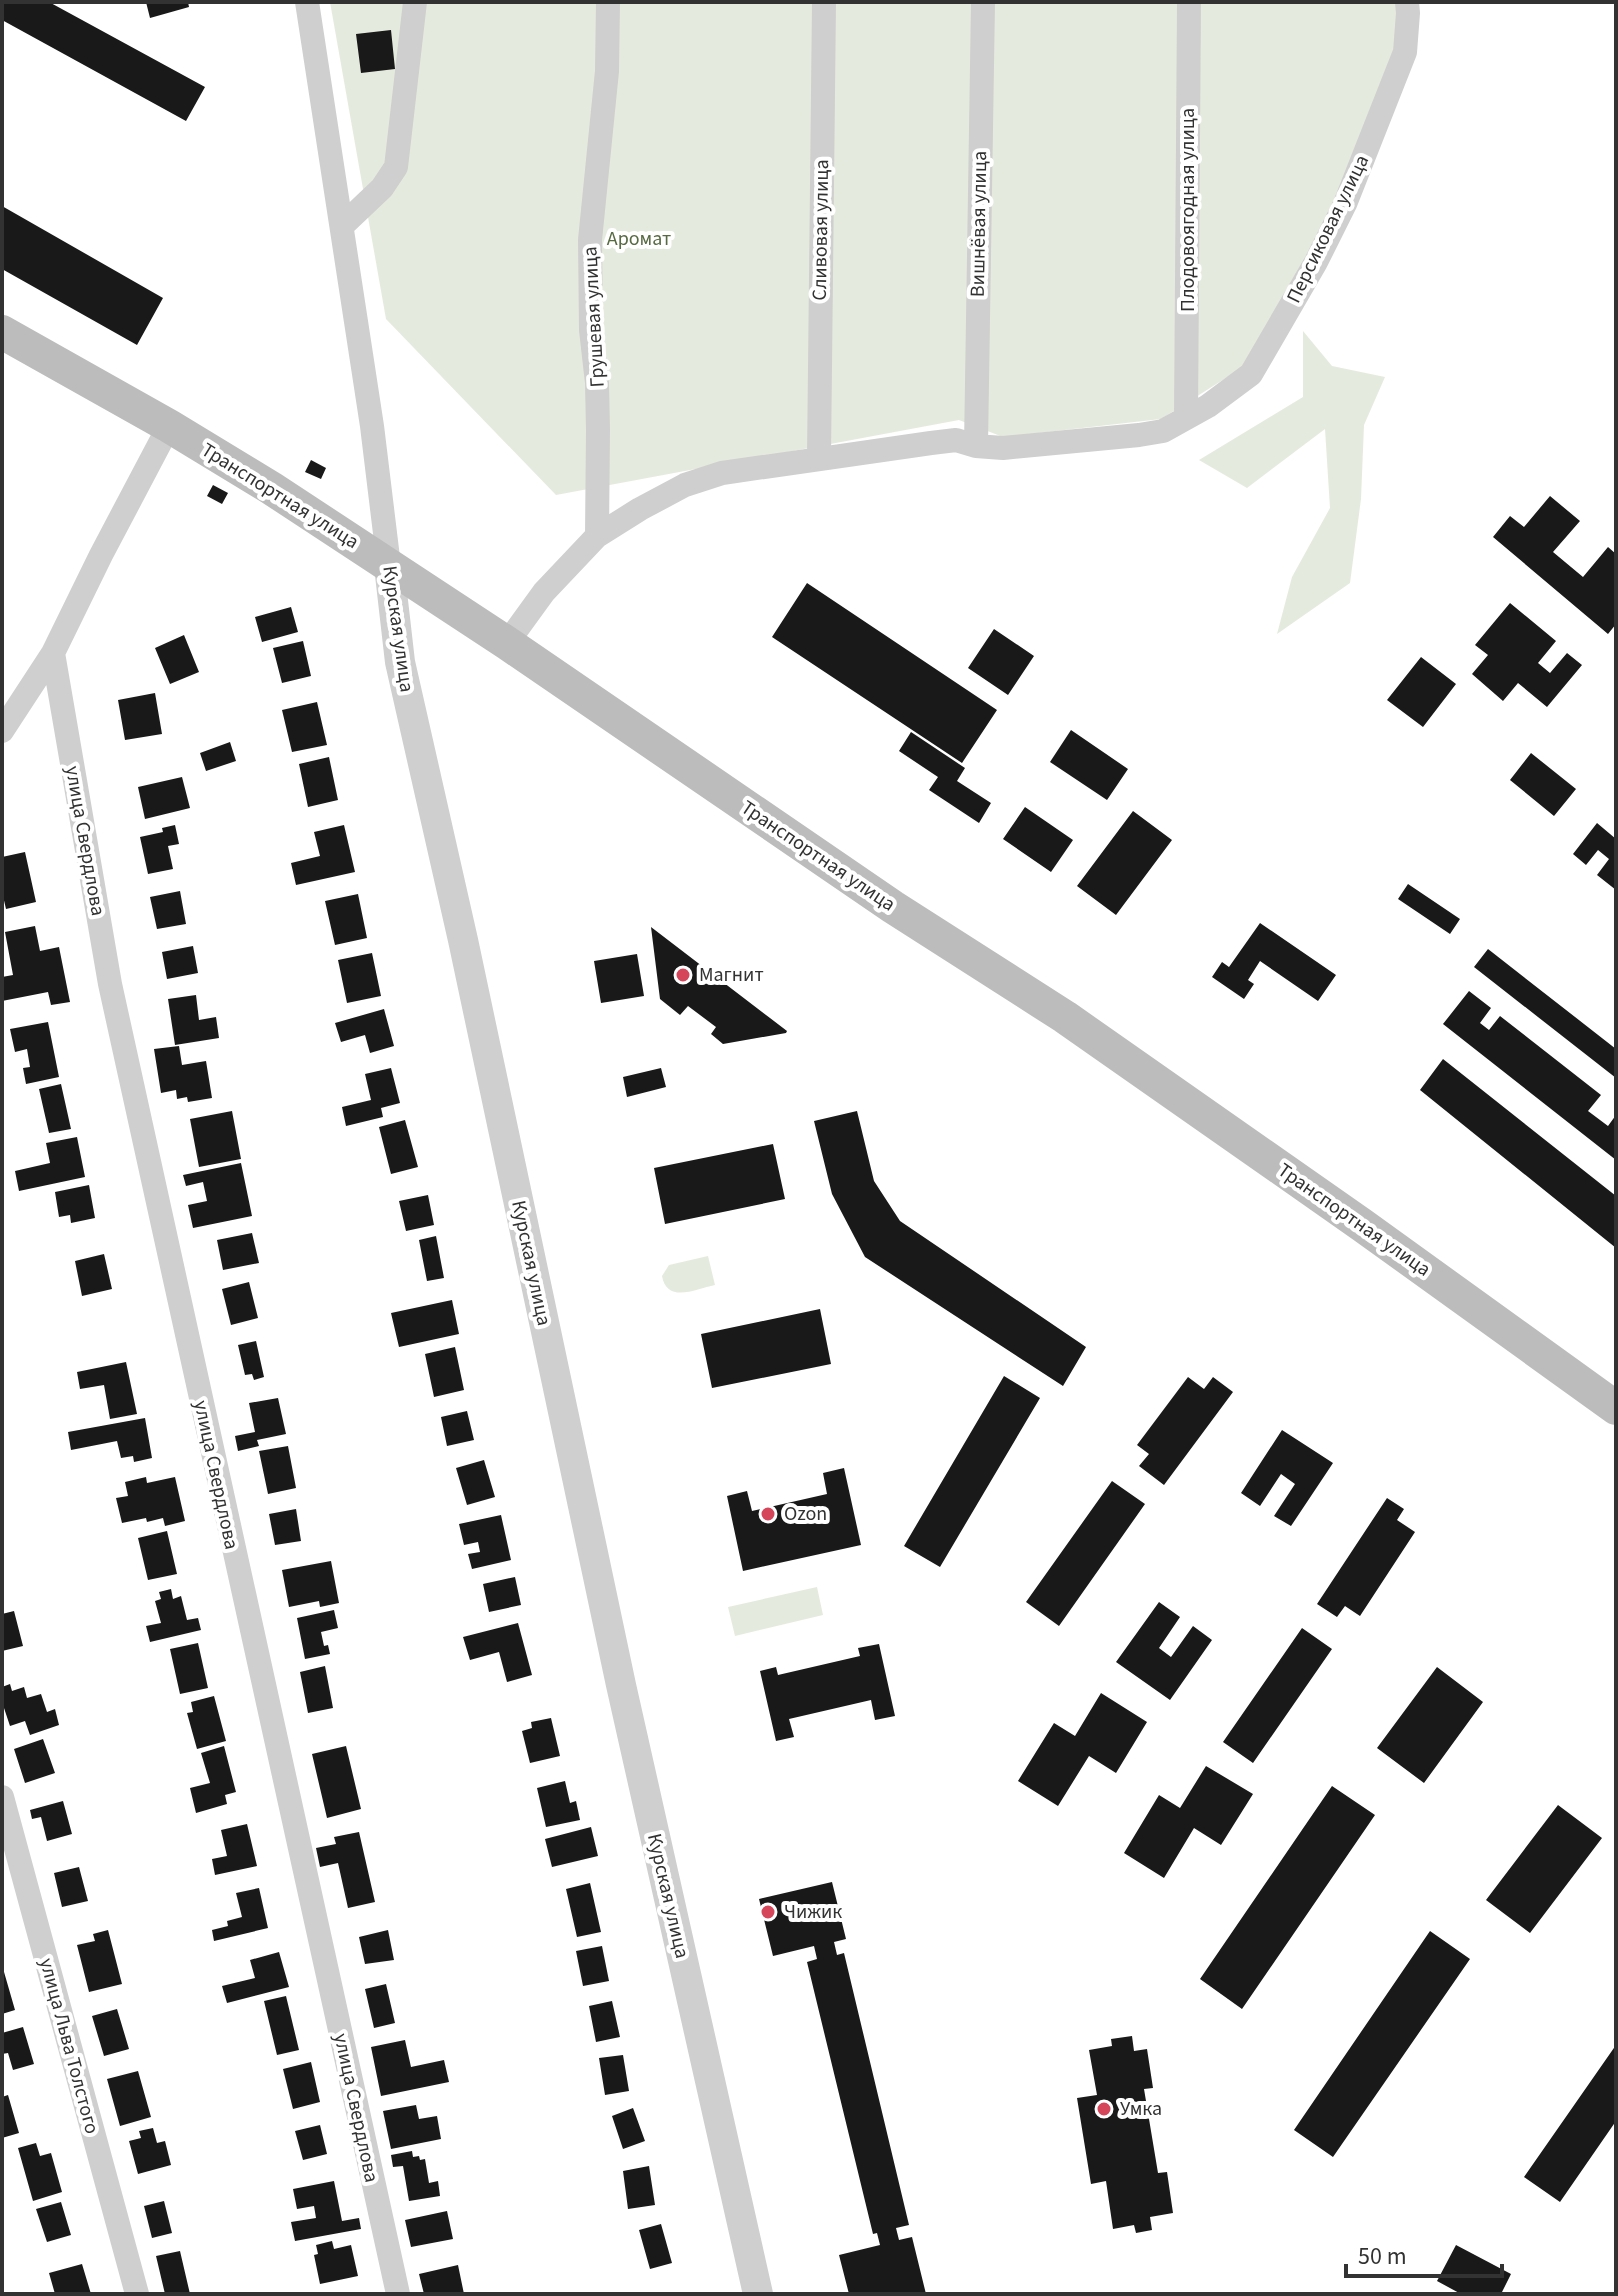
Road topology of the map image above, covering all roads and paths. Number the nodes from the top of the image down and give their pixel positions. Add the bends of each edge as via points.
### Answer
1 (307, 2) edge
2 (415, 2) edge
3 (608, 2) edge
4 (824, 2) edge
5 (983, 2) edge
6 (1189, 2) edge
7 (1407, 2) edge
8 (343, 225) junction
9 (2, 332) edge
10 (1186, 418) junction
11 (169, 426) junction
12 (976, 446) junction
13 (819, 458) junction
14 (597, 536) junction
15 (389, 566) junction
16 (507, 643) junction
17 (53, 653) junction
18 (2, 731) edge
19 (1616, 1408) edge
20 (2, 1797) edge
21 (137, 2294) edge
22 (398, 2294) edge
23 (758, 2294) edge

1 - 8 street, Курская улица
2 - 8 street via 396,167
3 - 14 street, Грушевая улица via 607,71 590,240
4 - 13 street, Сливовая улица
5 - 12 street, Вишнёвая улица
6 - 10 street, Плодовоягодная улица
7 - 10 street, Персиковая улица via 1405,52 1345,204 1316,262 1251,374
8 - 15 street, Курская улица
9 - 11 main road, Транспортная улица
10 - 12 street, Персиковая улица via 1163,431 1139,435
11 - 15 main road, Транспортная улица
11 - 17 street
12 - 13 street, Персиковая улица via 956,440
13 - 14 street, Персиковая улица via 722,473 685,485
14 - 16 street, Персиковая улица via 544,592
15 - 16 main road, Транспортная улица
15 - 23 street, Курская улица via 400,662
16 - 19 main road, Транспортная улица via 893,907 1065,1017
17 - 18 street
17 - 22 street, улица Свердлова via 110,984
20 - 21 street, улица Льва Толстого

